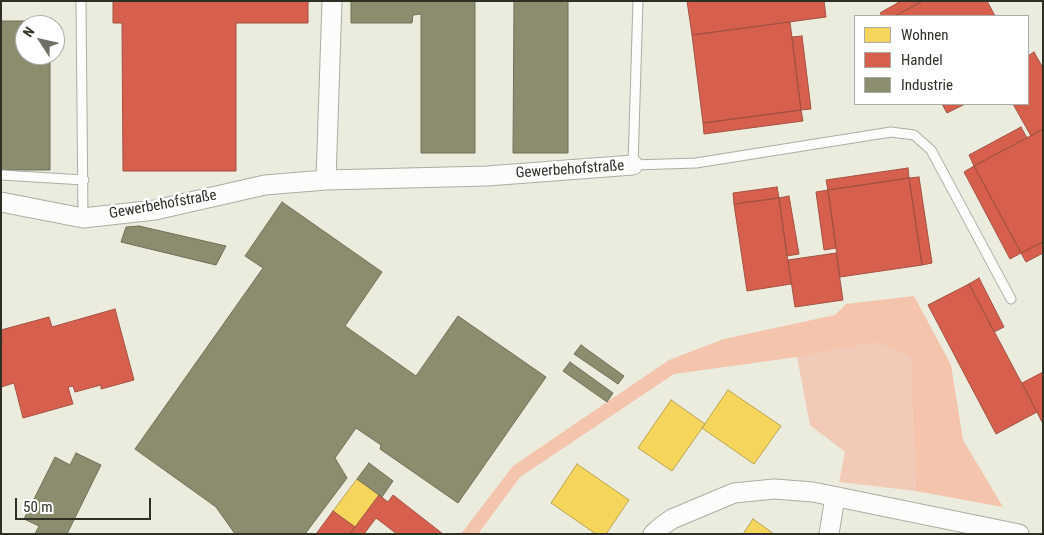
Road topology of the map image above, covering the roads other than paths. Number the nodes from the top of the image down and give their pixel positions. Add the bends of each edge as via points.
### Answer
1 (81, 1) edge
2 (332, 1) edge
3 (638, 1) edge
4 (633, 165) junction
5 (1, 174) edge
6 (84, 180) junction
7 (326, 180) junction
8 (1, 202) edge
9 (83, 218) junction
10 (1011, 299) dead end
11 (835, 497) junction
12 (653, 534) edge
13 (829, 534) edge
14 (1019, 534) edge

1 - 6 lane
2 - 7 street
3 - 4 lane
4 - 7 street, Gewerbehofstraße via 487,176
4 - 10 lane via 696,163 891,132 914,136 931,150
5 - 6 lane
6 - 9 lane
7 - 9 street, Gewerbehofstraße via 265,185 155,210
8 - 9 street, Gewerbehofstraße
11 - 12 street via 774,489 734,493 672,519
11 - 13 street
11 - 14 street

